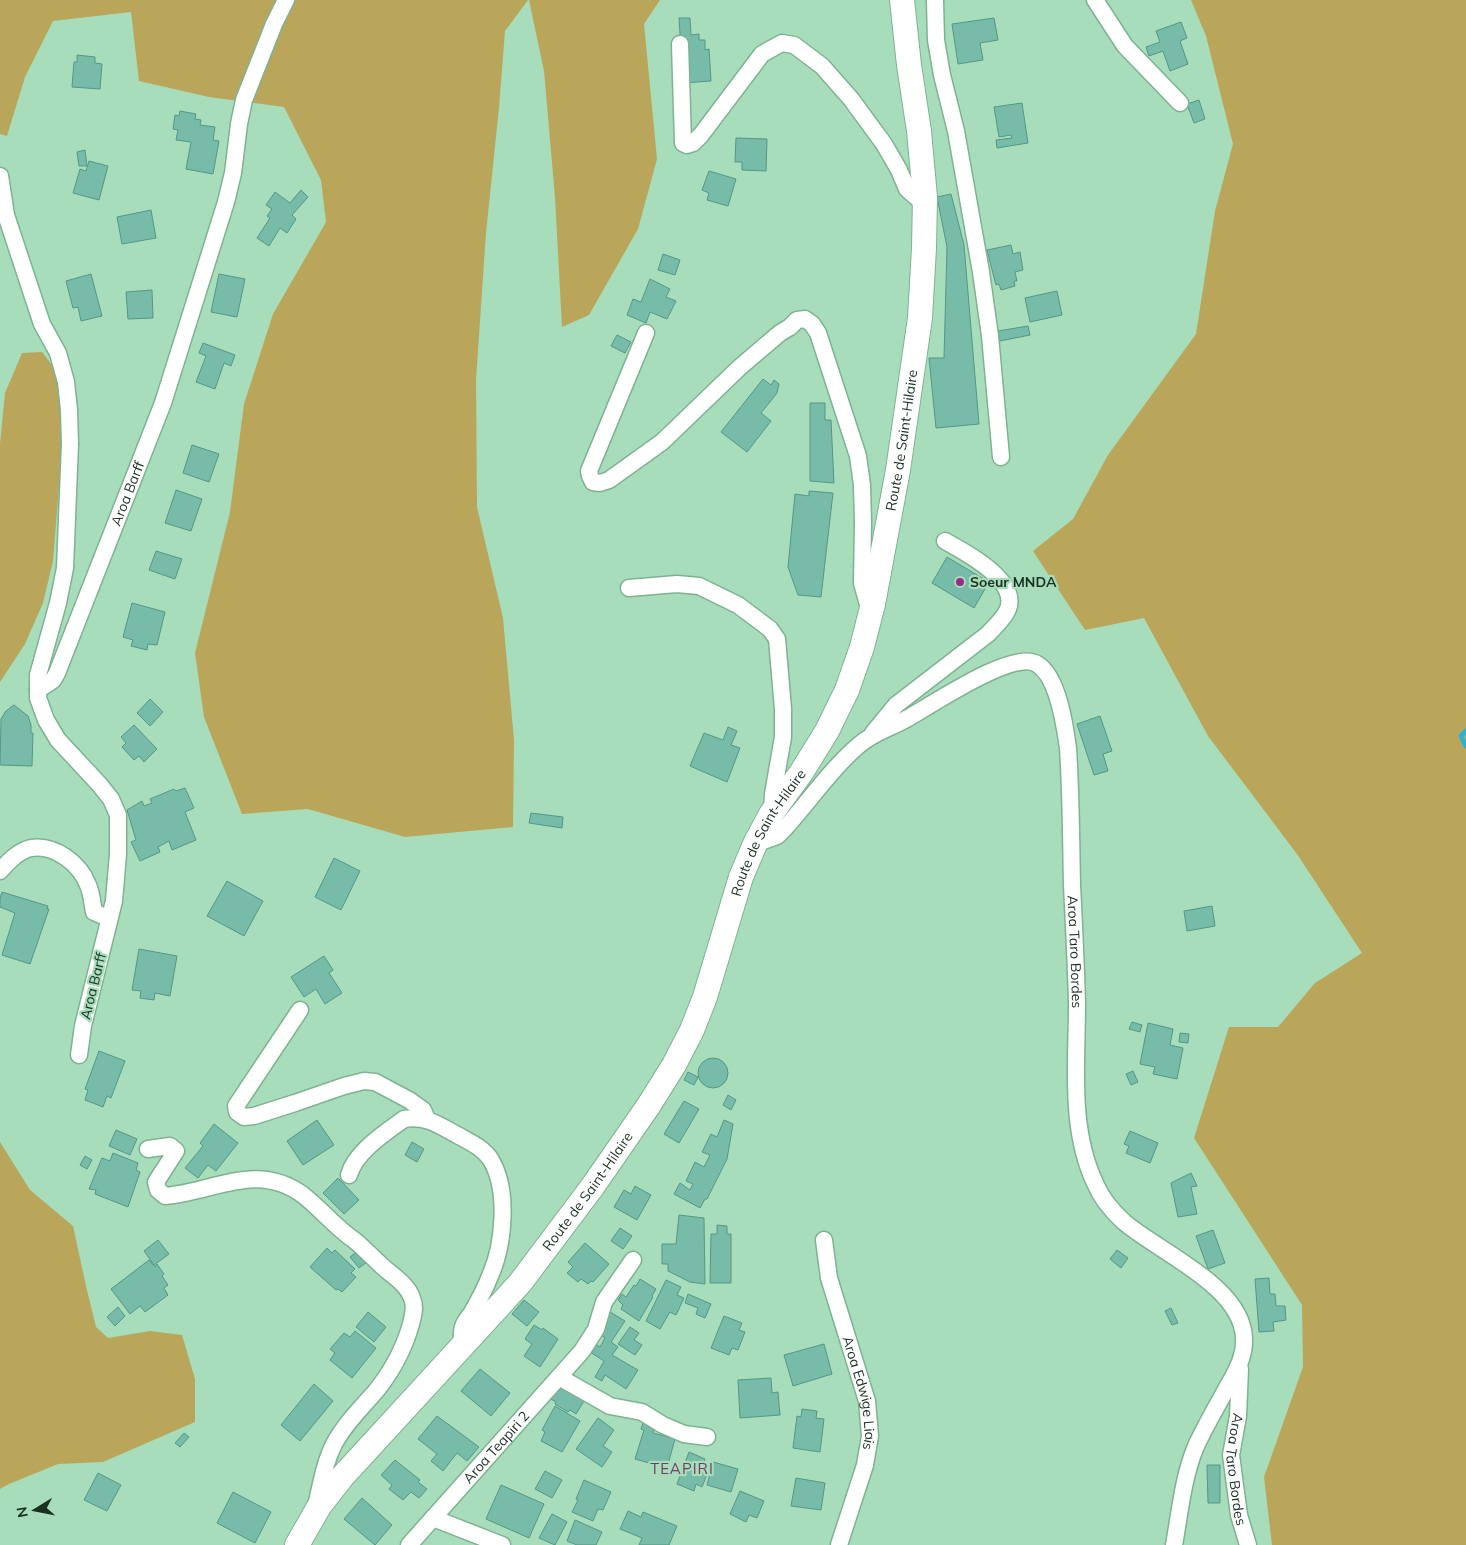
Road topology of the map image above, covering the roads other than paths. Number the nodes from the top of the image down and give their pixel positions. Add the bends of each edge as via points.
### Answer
1 (286, 0) edge
2 (902, 0) edge
3 (935, 0) edge
4 (1095, 0) edge
5 (680, 44) dead end
6 (1180, 103) dead end
7 (0, 176) edge
8 (925, 205) junction
9 (646, 333) dead end
10 (1001, 457) dead end
11 (945, 542) dead end
12 (629, 588) dead end
13 (871, 613) junction
14 (38, 690) junction
15 (870, 736) junction
16 (772, 814) junction
17 (755, 844) junction
18 (0, 871) edge
19 (110, 917) junction
20 (300, 1010) dead end
21 (79, 1055) dead end
22 (427, 1118) junction
23 (148, 1149) dead end
24 (349, 1174) dead end
25 (824, 1240) dead end
26 (634, 1260) dead end
27 (462, 1346) junction
28 (1240, 1364) junction
29 (559, 1377) junction
30 (706, 1437) dead end
31 (314, 1515) junction
32 (433, 1518) junction
33 (297, 1545) edge
34 (409, 1545) edge
35 (502, 1545) edge
36 (839, 1545) edge
37 (1174, 1545) edge
38 (1248, 1545) edge

1 - 14 street, Aroa Barff via 244,100 233,173 218,230 163,403 57,673 53,680
2 - 8 main road, Route de Saint-Hilaire
3 - 10 street via 936,40 981,272
4 - 6 street via 1125,46
5 - 8 street via 683,143 693,143 702,135 762,54 782,43 794,44 822,66 852,99 884,144 907,189
7 - 14 street, Aroa Barff via 6,215 42,324 58,354 66,382 70,444 65,568 38,675
8 - 13 main road, Route de Saint-Hilaire via 920,318 898,470
9 - 13 street via 589,471 593,482 609,480 662,442 740,367 798,320 805,319 812,324 832,373 858,456 862,485 862,583
11 - 15 street, Aroa Taro Bordes via 966,552 995,575 1009,597 1008,608 988,634 896,705
12 - 16 street via 677,584 699,586 738,606 770,629 777,639 783,737 772,794
13 - 16 main road, Route de Saint-Hilaire via 847,690 827,731
14 - 19 street, Aroa Barff via 46,720 58,740 105,791 118,816 116,879
15 - 17 street, Aroa Taro Bordes via 843,760 786,828 777,836
15 - 28 street, Aroa Taro Bordes via 1015,662 1028,660 1038,664 1048,676 1064,720 1068,748 1076,952 1077,1105 1082,1151 1095,1185 1111,1209 1124,1222 1214,1286 1231,1304 1240,1320 1244,1337
16 - 17 main road, Route de Saint-Hilaire
17 - 27 main road, Route de Saint-Hilaire via 732,904 705,997 674,1064 649,1105 542,1255
18 - 19 street via 19,853 32,848 54,850 81,872 94,912
19 - 21 street, Aroa Barff
20 - 22 street via 236,1106 237,1112 244,1117 254,1116 364,1081 375,1082 409,1100 423,1110
22 - 24 street via 404,1119 359,1156
22 - 27 street via 483,1150 500,1187 502,1209 498,1254 482,1294 463,1326
23 - 31 street via 170,1146 176,1152 156,1182 158,1190 165,1196 257,1178 288,1185 397,1278 413,1300 414,1313 403,1349 392,1369 335,1443 326,1463
25 - 36 street, Aroa Edwige Liais via 829,1278 867,1401 870,1436 865,1465
26 - 29 street, Aroa Teapiri 2 via 604,1302 596,1329
27 - 31 main road, Route de Saint-Hilaire via 342,1477
28 - 37 street, Aroa Taro Bordes via 1196,1447 1186,1477
28 - 38 street, Aroa Taro Bordes via 1238,1416 1231,1455 1239,1515
29 - 30 street via 610,1406 642,1412 684,1434
29 - 32 street, Aroa Teapiri 2
31 - 33 main road, Route de Saint-Hilaire
32 - 34 street, Aroa Teapiri 2
32 - 35 street

